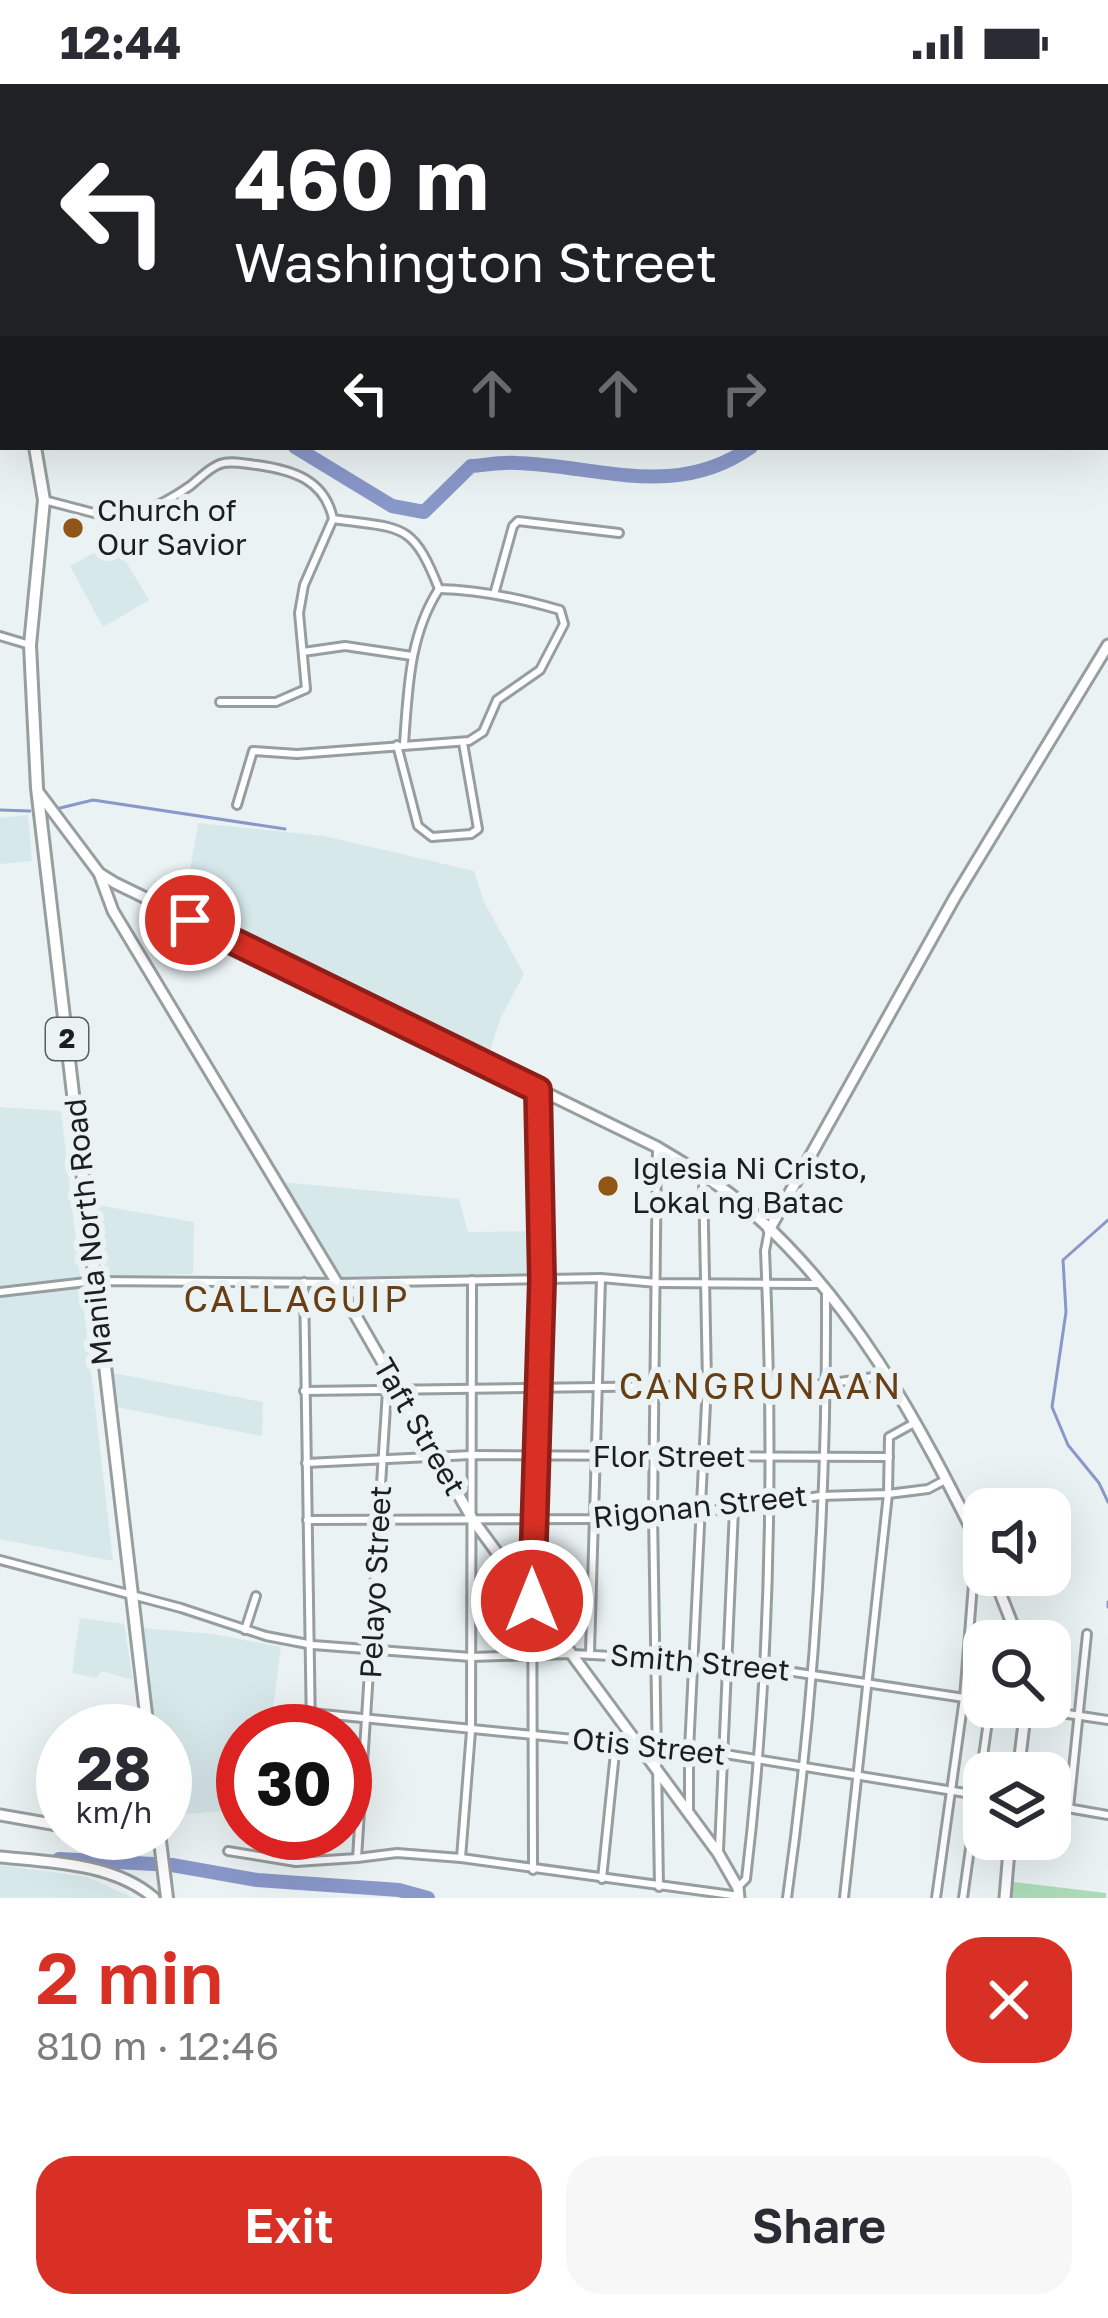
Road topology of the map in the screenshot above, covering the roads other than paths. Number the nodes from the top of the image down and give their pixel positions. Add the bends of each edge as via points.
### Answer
1 (36, 450) edge
2 (44, 500) junction
3 (333, 519) junction
4 (619, 533) dead end
5 (439, 589) junction
6 (495, 591) junction
7 (0, 636) edge
8 (31, 644) junction
9 (1108, 644) edge
10 (303, 652) junction
11 (412, 656) junction
12 (220, 702) dead end
13 (463, 743) junction
14 (400, 745) junction
15 (37, 788) junction
16 (237, 805) dead end
17 (99, 873) junction
18 (538, 1090) junction
19 (657, 1147) junction
20 (703, 1177) junction
21 (769, 1230) junction
22 (602, 1278) junction
23 (472, 1280) junction
24 (542, 1280) junction
25 (95, 1281) junction
26 (304, 1282) junction
27 (337, 1283) junction
28 (657, 1283) junction
29 (705, 1285) junction
30 (766, 1285) junction
31 (823, 1287) junction
32 (0, 1292) edge
33 (888, 1375) junction
34 (707, 1382) junction
35 (769, 1382) junction
36 (826, 1384) junction
37 (598, 1386) junction
38 (656, 1386) junction
39 (538, 1388) junction
40 (471, 1389) junction
41 (304, 1391) junction
42 (393, 1391) junction
43 (916, 1422) junction
44 (822, 1454) junction
45 (471, 1456) junction
46 (770, 1456) junction
47 (889, 1456) junction
48 (438, 1457) junction
49 (598, 1457) junction
50 (705, 1457) junction
51 (534, 1458) junction
52 (656, 1458) junction
53 (382, 1459) junction
54 (306, 1463) junction
55 (946, 1479) junction
56 (888, 1494) junction
57 (820, 1496) junction
58 (771, 1501) junction
59 (734, 1508) junction
60 (702, 1511) junction
61 (963, 1513) edge
62 (653, 1514) junction
63 (595, 1519) junction
64 (307, 1520) junction
65 (473, 1520) junction
66 (532, 1520) junction
67 (380, 1521) junction
68 (0, 1560) edge
69 (256, 1596) dead end
70 (132, 1597) junction
71 (532, 1601) junction
72 (245, 1630) junction
73 (1087, 1634) dead end
74 (313, 1645) junction
75 (372, 1649) junction
76 (573, 1654) junction
77 (590, 1654) junction
78 (471, 1657) junction
79 (532, 1657) junction
80 (656, 1657) junction
81 (693, 1660) junction
82 (728, 1662) junction
83 (766, 1668) junction
84 (814, 1672) junction
85 (869, 1683) junction
86 (963, 1698) edge
87 (145, 1704) edge
88 (312, 1704) edge
89 (369, 1704) edge
90 (963, 1704) edge
91 (1071, 1714) edge
92 (1079, 1715) junction
93 (372, 1719) edge
94 (1108, 1720) edge
95 (471, 1731) junction
96 (530, 1736) junction
97 (616, 1743) junction
98 (641, 1746) junction
99 (657, 1746) junction
100 (688, 1750) junction
101 (725, 1754) junction
102 (759, 1759) junction
103 (804, 1766) junction
104 (658, 1769) junction
105 (857, 1774) junction
106 (1071, 1789) edge
107 (949, 1791) junction
108 (963, 1793) edge
109 (1071, 1808) edge
110 (689, 1812) junction
111 (0, 1815) edge
112 (1108, 1815) edge
113 (36, 1821) edge
114 (718, 1853) junction
115 (372, 1856) edge
116 (0, 1857) edge
117 (461, 1858) junction
118 (162, 1860) edge
119 (284, 1860) edge
120 (326, 1860) edge
121 (969, 1860) edge
122 (1008, 1860) edge
123 (296, 1862) joint
124 (533, 1870) junction
125 (602, 1879) junction
126 (659, 1887) junction
127 (166, 1892) edge
128 (741, 1895) edge
129 (154, 1898) edge
130 (787, 1898) edge
131 (844, 1898) edge
132 (936, 1898) edge
133 (963, 1898) edge
134 (1005, 1898) edge

1 - 2 highway, Manila North Road / 2
2 - 3 street via 124,517 233,462 309,480
2 - 8 highway, Manila North Road / 2
3 - 5 street via 405,531 424,551
3 - 10 street via 304,585
4 - 6 street via 518,521
5 - 6 street
5 - 11 street
6 - 13 street via 560,610 564,624 540,670 497,700 483,732
7 - 8 street
8 - 15 highway, Manila North Road / 2
9 - 21 street
10 - 11 street via 345,646
10 - 12 street via 308,682 297,696
11 - 14 street
13 - 14 street
13 - 14 street via 478,829 432,837 418,826
14 - 16 street via 253,751
15 - 17 street
15 - 25 highway, Manila North Road / 2
17 - 18 street
17 - 27 street, Taft Street via 112,911
18 - 19 street
18 - 24 street
19 - 20 street
19 - 28 street
20 - 21 street
20 - 29 street
21 - 30 street
21 - 31 street
22 - 24 street
22 - 28 street
22 - 37 street
23 - 24 street
23 - 27 street
23 - 40 street
24 - 39 street
25 - 26 street
25 - 32 street
25 - 70 highway, Manila North Road / 2
26 - 27 street
26 - 41 street
27 - 42 street, Taft Street
28 - 29 street
28 - 38 street
29 - 30 street
29 - 34 street
30 - 31 street
30 - 35 street
31 - 33 street
31 - 36 street
33 - 36 street
33 - 43 street
34 - 35 street
34 - 38 street
34 - 50 street
35 - 36 street
35 - 46 street
36 - 44 street
37 - 38 street
37 - 39 street
37 - 49 street
38 - 52 street
39 - 40 street
39 - 51 street
40 - 42 street
40 - 45 street
41 - 42 street
41 - 54 street
42 - 48 street, Taft Street
42 - 53 street, Pelayo Street
43 - 47 street via 889,1437
43 - 55 street
44 - 46 street, Flor Street
44 - 47 street, Flor Street
44 - 57 street
45 - 48 street, Flor Street
45 - 51 street, Flor Street
45 - 65 street
46 - 50 street, Flor Street
46 - 58 street
47 - 56 street
48 - 53 street, Flor Street
48 - 65 street, Taft Street
49 - 51 street, Flor Street
49 - 52 street, Flor Street
49 - 63 street
50 - 52 street, Flor Street
50 - 60 street
51 - 66 street
52 - 62 street
53 - 54 street, Flor Street
53 - 67 street, Pelayo Street
54 - 64 street
55 - 56 street, Rigonan Street
55 - 61 street
56 - 57 street, Rigonan Street
56 - 85 street
57 - 58 street, Rigonan Street
57 - 84 street
58 - 59 street, Rigonan Street
58 - 83 street
59 - 60 street, Rigonan Street
59 - 82 street
60 - 62 street, Rigonan Street
60 - 81 street
62 - 63 street, Rigonan Street
62 - 80 street
63 - 66 street, Rigonan Street
63 - 77 street
64 - 67 street, Rigonan Street
64 - 74 street
65 - 66 street, Rigonan Street
65 - 67 street, Rigonan Street
65 - 71 street, Taft Street
65 - 78 street
66 - 71 street
67 - 75 street, Pelayo Street
68 - 70 street, Smith Street
69 - 72 street
70 - 72 street, Smith Street
70 - 87 highway, Manila North Road / 2
71 - 76 street, Taft Street
71 - 79 street
72 - 74 street, Smith Street
73 - 92 street
74 - 75 street, Smith Street
74 - 88 street
75 - 78 street, Smith Street
75 - 89 street, Pelayo Street
76 - 77 street, Smith Street
76 - 79 street, Smith Street
76 - 98 street, Taft Street
77 - 80 street, Smith Street
78 - 79 street, Smith Street
78 - 95 street
79 - 96 street
80 - 81 street, Smith Street
80 - 99 street
81 - 82 street, Smith Street
81 - 100 street
82 - 83 street, Smith Street
82 - 101 street
83 - 84 street, Smith Street
83 - 102 street
84 - 85 street, Smith Street
84 - 103 street
85 - 86 street, Smith Street
85 - 105 street
90 - 107 street
91 - 92 street
92 - 94 street
92 - 106 street
93 - 95 street, Otis Street
95 - 96 street, Otis Street
95 - 117 street
96 - 97 street, Otis Street
96 - 124 street
97 - 98 street, Otis Street
97 - 125 street
98 - 99 street, Otis Street
98 - 104 street, Taft Street
99 - 100 street, Otis Street
99 - 104 street
100 - 101 street, Otis Street
100 - 110 street
101 - 102 street, Otis Street
101 - 114 street
102 - 103 street, Otis Street
102 - 128 street
103 - 105 street, Otis Street
103 - 130 street
104 - 110 street, Taft Street
104 - 126 street
105 - 107 street, Otis Street
105 - 131 street
107 - 108 street, Otis Street
107 - 132 street
109 - 112 street
110 - 114 street, Taft Street
111 - 113 street
114 - 128 street, Taft Street
115 - 117 street
116 - 129 street via 79,1866
117 - 124 street
118 - 127 highway
119 - 123 street
120 - 123 street
121 - 133 street
122 - 134 street
124 - 125 street
125 - 126 street
126 - 128 street

